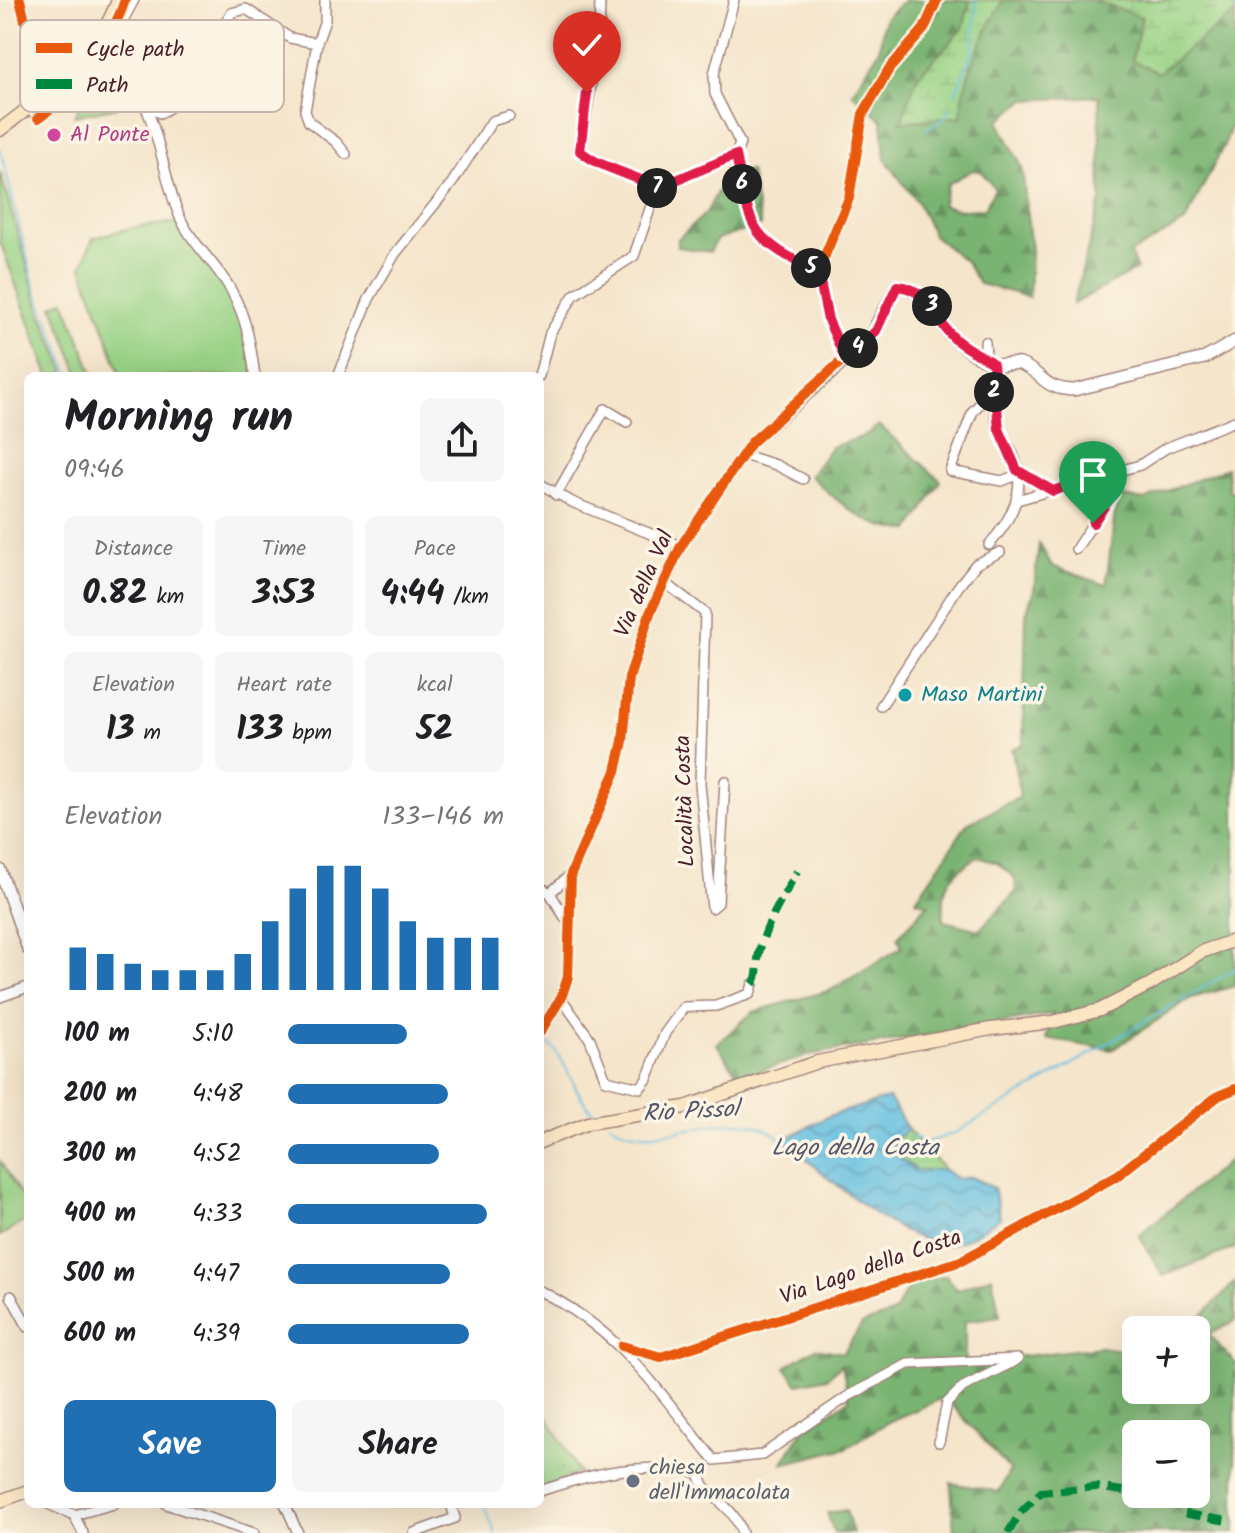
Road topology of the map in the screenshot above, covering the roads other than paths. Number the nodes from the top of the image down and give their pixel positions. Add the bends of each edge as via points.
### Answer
1 (118, 0) edge
2 (134, 0) edge
3 (325, 0) edge
4 (600, 0) edge
5 (734, 0) edge
6 (108, 20) edge
7 (123, 20) edge
8 (227, 20) edge
9 (263, 20) edge
10 (284, 34) edge
11 (317, 43) junction
12 (24, 112) edge
13 (31, 112) edge
14 (50, 112) edge
15 (148, 112) edge
16 (509, 116) dead end
17 (0, 130) edge
18 (346, 154) dead end
19 (736, 155) junction
20 (657, 188) junction
21 (1235, 341) edge
22 (985, 342) dead end
23 (845, 358) junction
24 (989, 361) junction
25 (254, 372) edge
26 (340, 372) edge
27 (540, 372) edge
28 (994, 389) junction
29 (1235, 421) edge
30 (627, 422) dead end
31 (743, 455) junction
32 (1017, 472) junction
33 (1105, 478) junction
34 (803, 479) dead end
35 (544, 487) edge
36 (1053, 491) junction
37 (556, 495) junction
38 (1017, 500) junction
39 (989, 545) dead end
40 (681, 546) junction
41 (1076, 549) dead end
42 (1000, 552) dead end
43 (664, 582) junction
44 (881, 706) dead end
45 (725, 781) dead end
46 (0, 870) edge
47 (571, 874) junction
48 (544, 890) edge
49 (568, 895) junction
50 (552, 896) junction
51 (569, 924) junction
52 (24, 938) edge
53 (1235, 940) edge
54 (753, 984) dead end
55 (24, 988) edge
56 (0, 997) edge
57 (561, 998) junction
58 (544, 1026) edge
59 (1235, 1089) edge
60 (544, 1140) edge
61 (544, 1293) edge
62 (11, 1296) dead end
63 (24, 1320) edge
64 (622, 1346) junction
65 (939, 1442) dead end
66 (714, 1460) junction
67 (699, 1473) junction
68 (544, 1490) edge
69 (24, 1494) edge
70 (2, 1498) edge
71 (57, 1508) edge
72 (99, 1508) edge
73 (178, 1508) edge
74 (287, 1508) edge
75 (452, 1508) edge
76 (74, 1515) junction
77 (83, 1533) edge
78 (254, 1533) edge
79 (298, 1533) edge
80 (414, 1533) edge
81 (742, 1533) edge

1 - 6 main road
2 - 7 street
3 - 11 street
4 - 20 street via 580,151 596,164 635,175
5 - 19 street via 714,74 715,94 740,143
8 - 9 street via 246,9
10 - 11 street
11 - 18 street via 305,111 309,122
12 - 17 main road
13 - 14 street via 38,118
15 - 25 street via 177,211 197,248 232,291 249,333
16 - 26 street via 492,121 452,183 395,254 369,299
19 - 20 street
19 - 23 street via 754,230 768,244 818,272 828,320
20 - 27 street via 634,256 574,295 550,333
21 - 24 street via 1205,358 1074,390 1055,389 1020,364
22 - 24 street
23 - 24 street, Via della Val via 876,331 897,286 910,287 928,300 951,336
23 - 31 street, Via della Val
24 - 28 street via 997,382
28 - 32 street via 999,429
28 - 32 street via 973,411 950,471 1002,481
29 - 33 street
30 - 37 street via 605,409
31 - 34 street
31 - 40 street, Via della Val
32 - 36 street
32 - 38 street
33 - 36 street
33 - 41 street via 1113,489 1110,501
35 - 37 street
36 - 38 street
37 - 40 street
38 - 39 street
40 - 43 street, Via della Val
42 - 44 street via 976,564 958,587
43 - 45 street, Località Costa via 705,613 700,784 712,908 718,903
43 - 47 street, Via della Val via 629,678 616,771
46 - 52 street
47 - 49 street, Via della Val
47 - 50 street
48 - 50 street
49 - 50 street
49 - 51 street, Via della Val
50 - 51 street
51 - 57 street, Via della Val via 568,977
53 - 60 main road via 1201,952 1100,1010 817,1062 685,1107 588,1123
54 - 57 street via 750,994 735,1002 684,1007 665,1033 640,1088 606,1080 590,1039
55 - 56 street
57 - 58 street
59 - 64 street, Via Lago della Costa via 1218,1096 1118,1175 961,1261 661,1357
61 - 64 street
62 - 63 street
64 - 66 street
65 - 66 street via 947,1403 963,1387 1018,1359 908,1364 847,1397 762,1455
66 - 67 street
67 - 68 street via 632,1466
67 - 81 street via 708,1492 726,1503
69 - 70 main road
71 - 76 street
72 - 76 street
73 - 78 street
74 - 79 street
75 - 80 street via 455,1518
76 - 77 street

